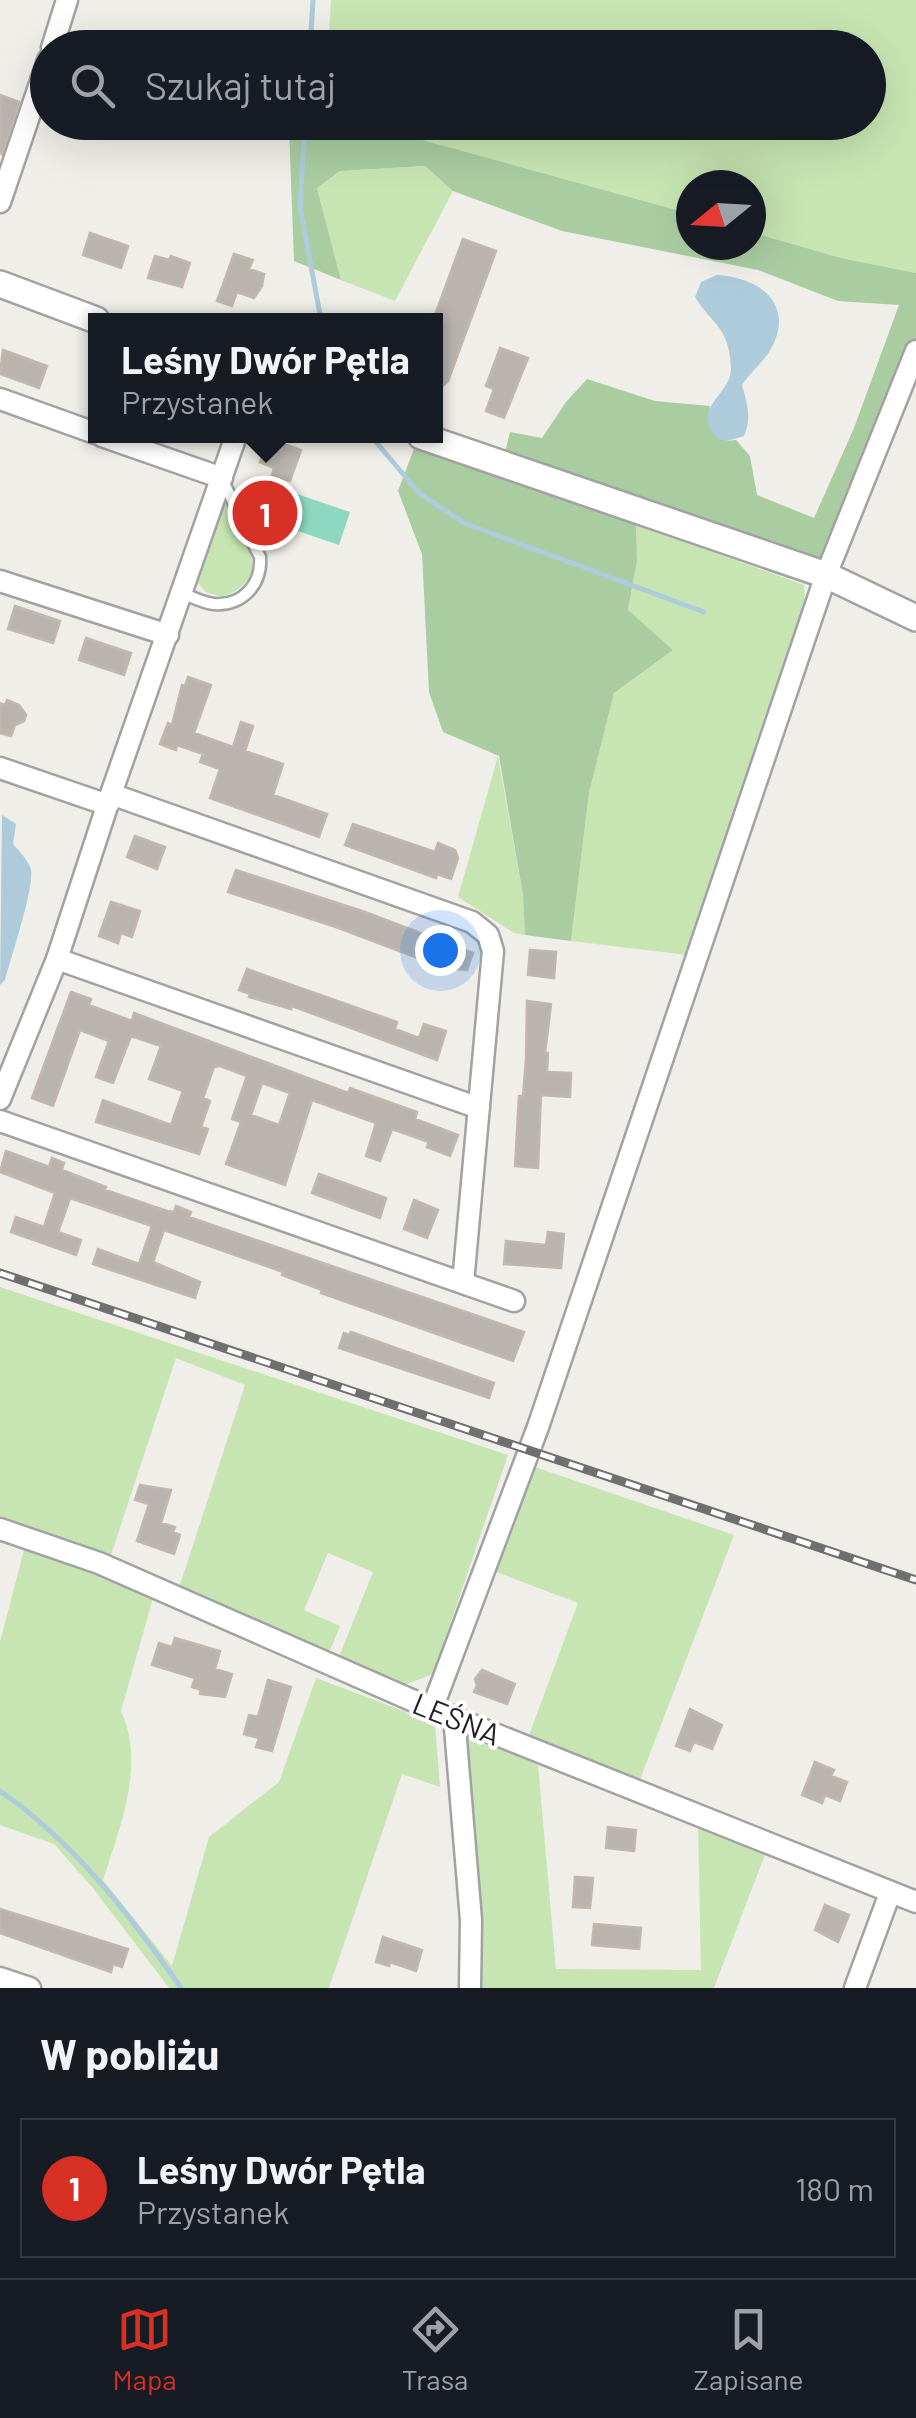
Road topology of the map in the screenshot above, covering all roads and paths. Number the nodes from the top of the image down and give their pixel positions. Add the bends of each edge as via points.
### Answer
1 (68, 0) edge
2 (58, 30) edge
3 (30, 113) edge
4 (0, 202) edge
5 (0, 284) edge
6 (88, 317) edge
7 (916, 351) edge
8 (0, 399) edge
9 (88, 430) edge
10 (123, 443) edge
11 (234, 443) edge
12 (441, 443) edge
13 (222, 478) junction
14 (826, 575) junction
15 (0, 581) edge
16 (181, 592) junction
17 (916, 618) edge
18 (168, 635) junction
19 (0, 768) edge
20 (109, 799) junction
21 (57, 959) junction
22 (0, 1100) edge
23 (479, 1108) junction
24 (0, 1120) edge
25 (462, 1283) junction
26 (514, 1301) dead end
27 (0, 1529) edge
28 (432, 1709) junction
29 (454, 1716) junction
30 (890, 1893) junction
31 (916, 1902) edge
32 (0, 1978) edge
33 (30, 1988) edge
34 (470, 1988) edge
35 (855, 1988) edge

1 - 2 street
3 - 4 street
5 - 6 street
7 - 14 street
8 - 9 street
10 - 13 street
11 - 13 street
12 - 14 street
13 - 16 street
13 - 16 lane via 260,557 257,585 238,600 216,604
14 - 17 street
14 - 28 street via 538,1426
15 - 18 street
16 - 18 street
18 - 20 street
19 - 20 street
20 - 21 street
20 - 23 street via 472,922 493,951
21 - 22 street
21 - 23 street
23 - 25 street
24 - 25 street
25 - 26 street
27 - 28 street, LEŚNA via 99,1563
28 - 29 street, LEŚNA
29 - 30 street, LEŚNA
29 - 34 street
30 - 31 street, LEŚNA
30 - 35 street
32 - 33 street

